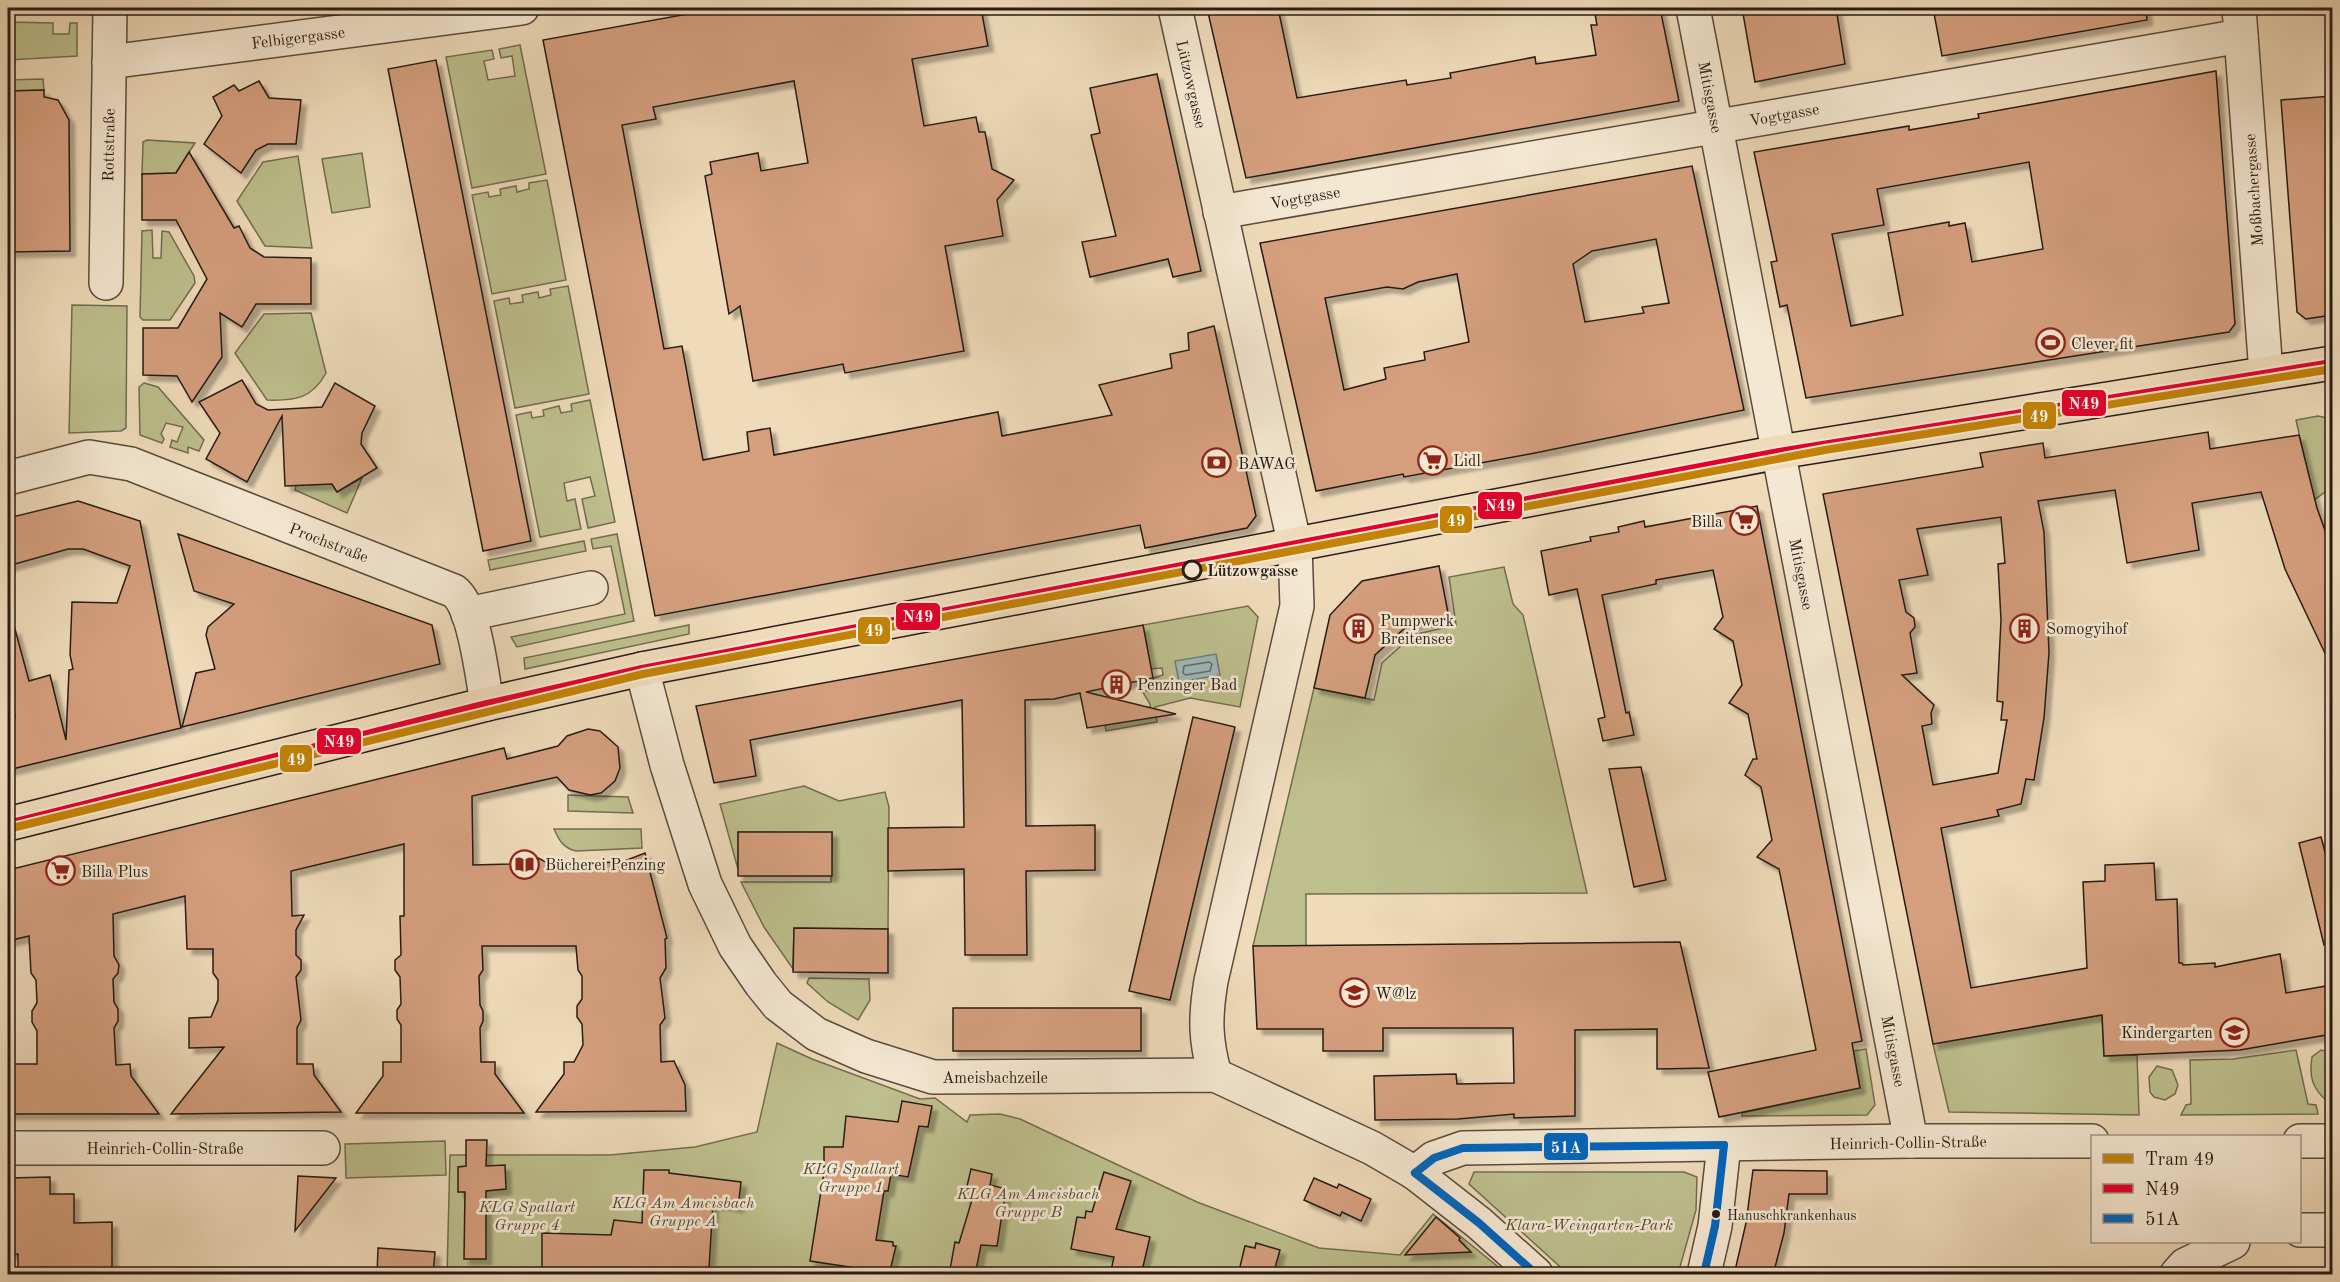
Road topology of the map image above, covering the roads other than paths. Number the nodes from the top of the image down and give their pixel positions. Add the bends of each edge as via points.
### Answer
1 (110, 8) edge
2 (1175, 8) edge
3 (1693, 8) edge
4 (504, 9) edge
5 (2240, 22) edge
6 (110, 62) junction
7 (1717, 125) junction
8 (1220, 212) junction
9 (106, 283) dead end
10 (2332, 363) edge
11 (2266, 373) junction
12 (1779, 452) junction
13 (8, 478) edge
14 (1294, 546) junction
15 (591, 588) dead end
16 (461, 603) junction
17 (642, 669) junction
18 (487, 704) junction
19 (8, 824) edge
20 (1215, 1075) junction
21 (1911, 1141) junction
22 (2091, 1141) edge
23 (2301, 1141) edge
24 (2332, 1141) edge
25 (1724, 1145) junction
26 (8, 1148) edge
27 (323, 1148) dead end
28 (1415, 1173) junction
29 (2301, 1230) edge
30 (2332, 1230) edge
31 (2232, 1243) edge
32 (1706, 1274) edge
33 (1536, 1275) edge
34 (2177, 1275) edge

1 - 6 street, Rottstraße
2 - 8 street, Lützowgasse
3 - 7 street, Mitisgasse
4 - 6 street, Felbigergasse
5 - 7 street, Vogtgasse
5 - 11 street, Moßbachergasse
6 - 9 street, Rottstraße
7 - 8 street, Vogtgasse
7 - 12 street, Mitisgasse
8 - 14 street, Lützowgasse
10 - 11 main road
11 - 12 main road
12 - 14 main road
12 - 21 street, Mitisgasse
13 - 16 street, Prochstraße via 90,458 131,464
14 - 17 main road
14 - 20 street, Lützowgasse via 1297,606 1206,1011 1206,1044
15 - 16 street
16 - 18 street
17 - 18 main road
17 - 20 street, Ameisbachzeile via 667,765 705,884 735,946 778,1005 816,1034 866,1056 933,1077
18 - 19 main road
20 - 28 street, Ameisbachzeile via 1372,1148
21 - 22 street, Heinrich-Collin-Straße
21 - 25 street, Heinrich-Collin-Straße
23 - 24 street
25 - 28 street, Heinrich-Collin-Straße via 1463,1148 1434,1158
25 - 32 street
26 - 27 street, Heinrich-Collin-Straße
28 - 33 street, Ameisbachzeile via 1479,1223
29 - 30 street
31 - 34 street via 2185,1265

